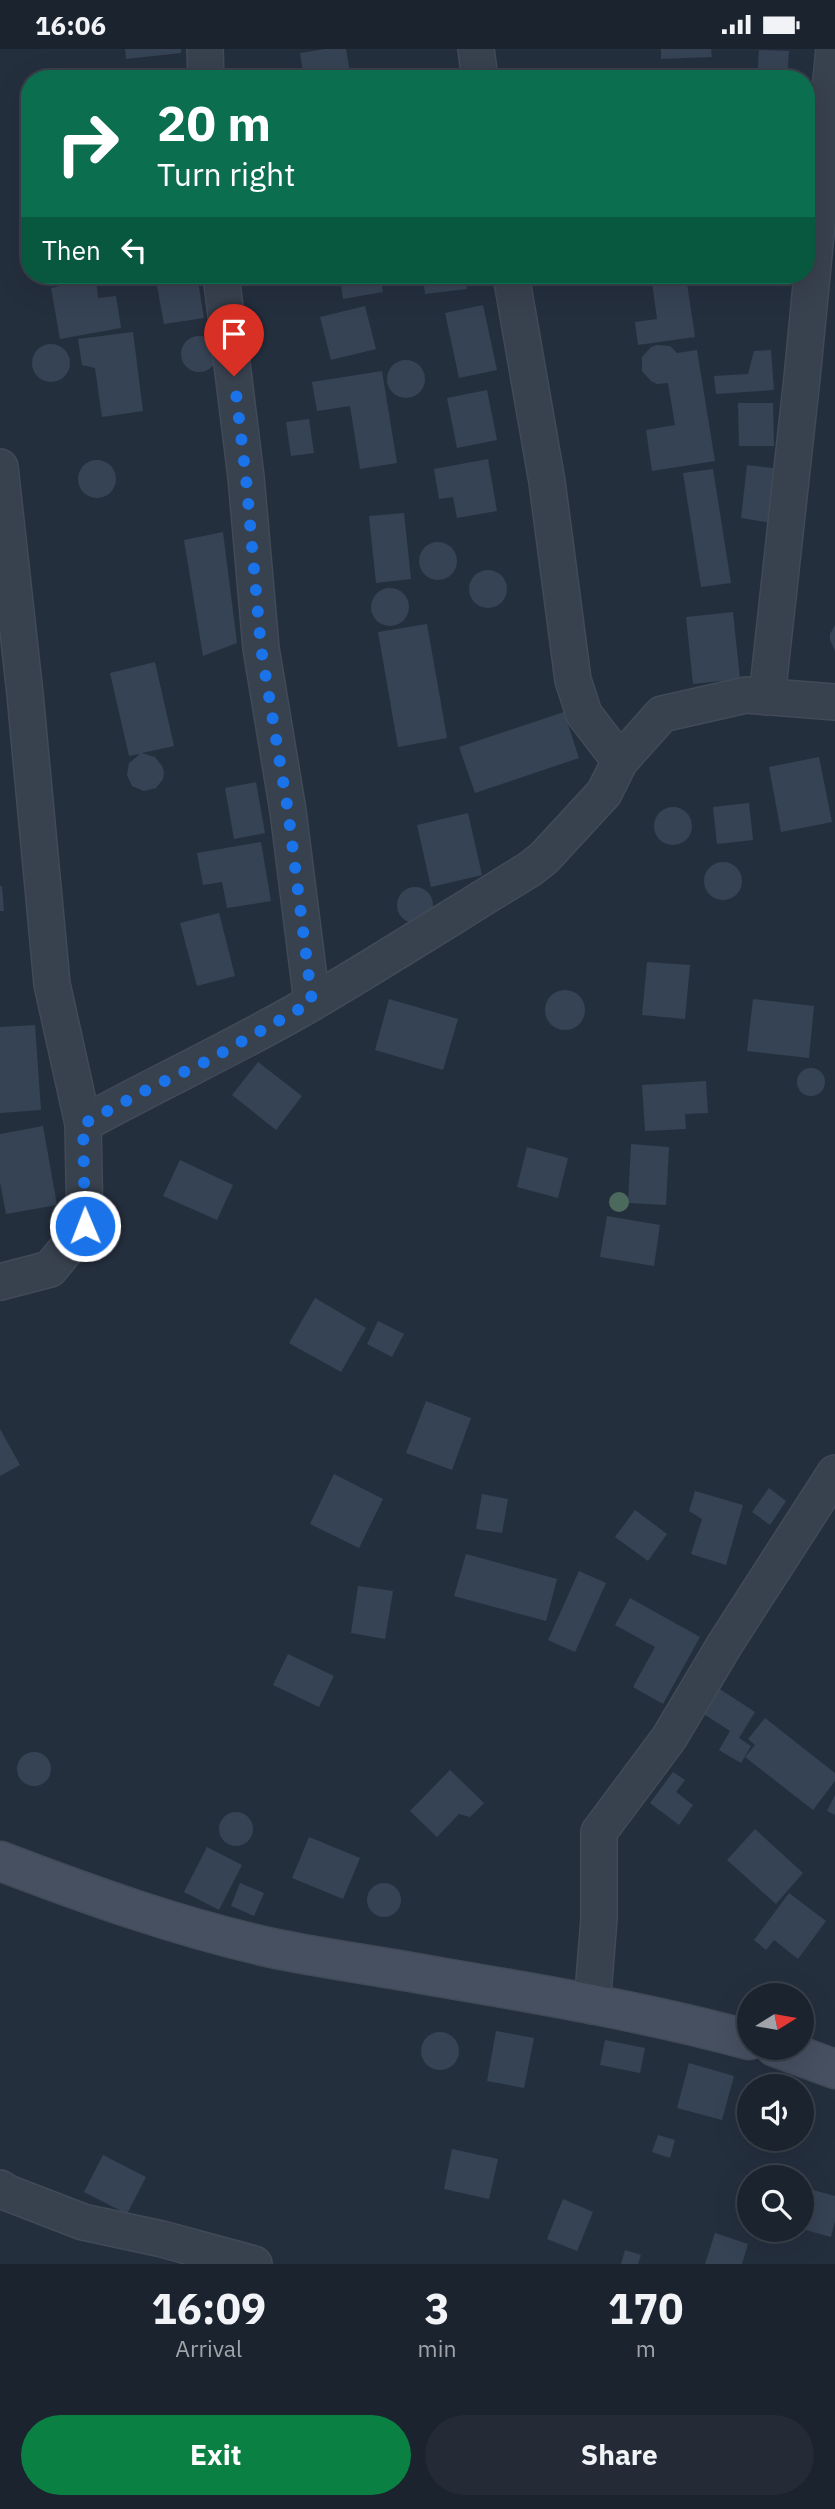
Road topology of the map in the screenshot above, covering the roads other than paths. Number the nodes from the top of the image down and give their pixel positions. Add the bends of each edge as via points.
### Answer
1 (205, 49) edge
2 (476, 49) edge
3 (834, 49) edge
4 (206, 70) edge
5 (479, 70) edge
6 (815, 244) edge
7 (222, 284) edge
8 (512, 284) edge
9 (811, 284) edge
10 (0, 467) edge
11 (767, 697) junction
12 (835, 702) edge
13 (620, 761) junction
14 (312, 1002) junction
15 (83, 1124) junction
16 (0, 1282) edge
17 (835, 1473) edge
18 (0, 1861) edge
19 (592, 2005) junction
20 (737, 2037) edge
21 (810, 2060) edge
22 (835, 2069) edge
23 (0, 2188) edge
24 (254, 2264) edge

1 - 4 street
2 - 5 street
3 - 6 street
7 - 14 street via 261,648
8 - 13 street via 547,482 573,680 584,714
9 - 11 street
10 - 15 street via 52,984
11 - 12 street
11 - 13 street via 746,695 662,714
13 - 14 street via 604,793 530,869
14 - 15 street
15 - 16 street via 85,1226 50,1269
17 - 19 street via 669,1738 598,1832 599,1919
18 - 19 street via 195,1930
19 - 20 street
21 - 22 street
23 - 24 street via 83,2223

